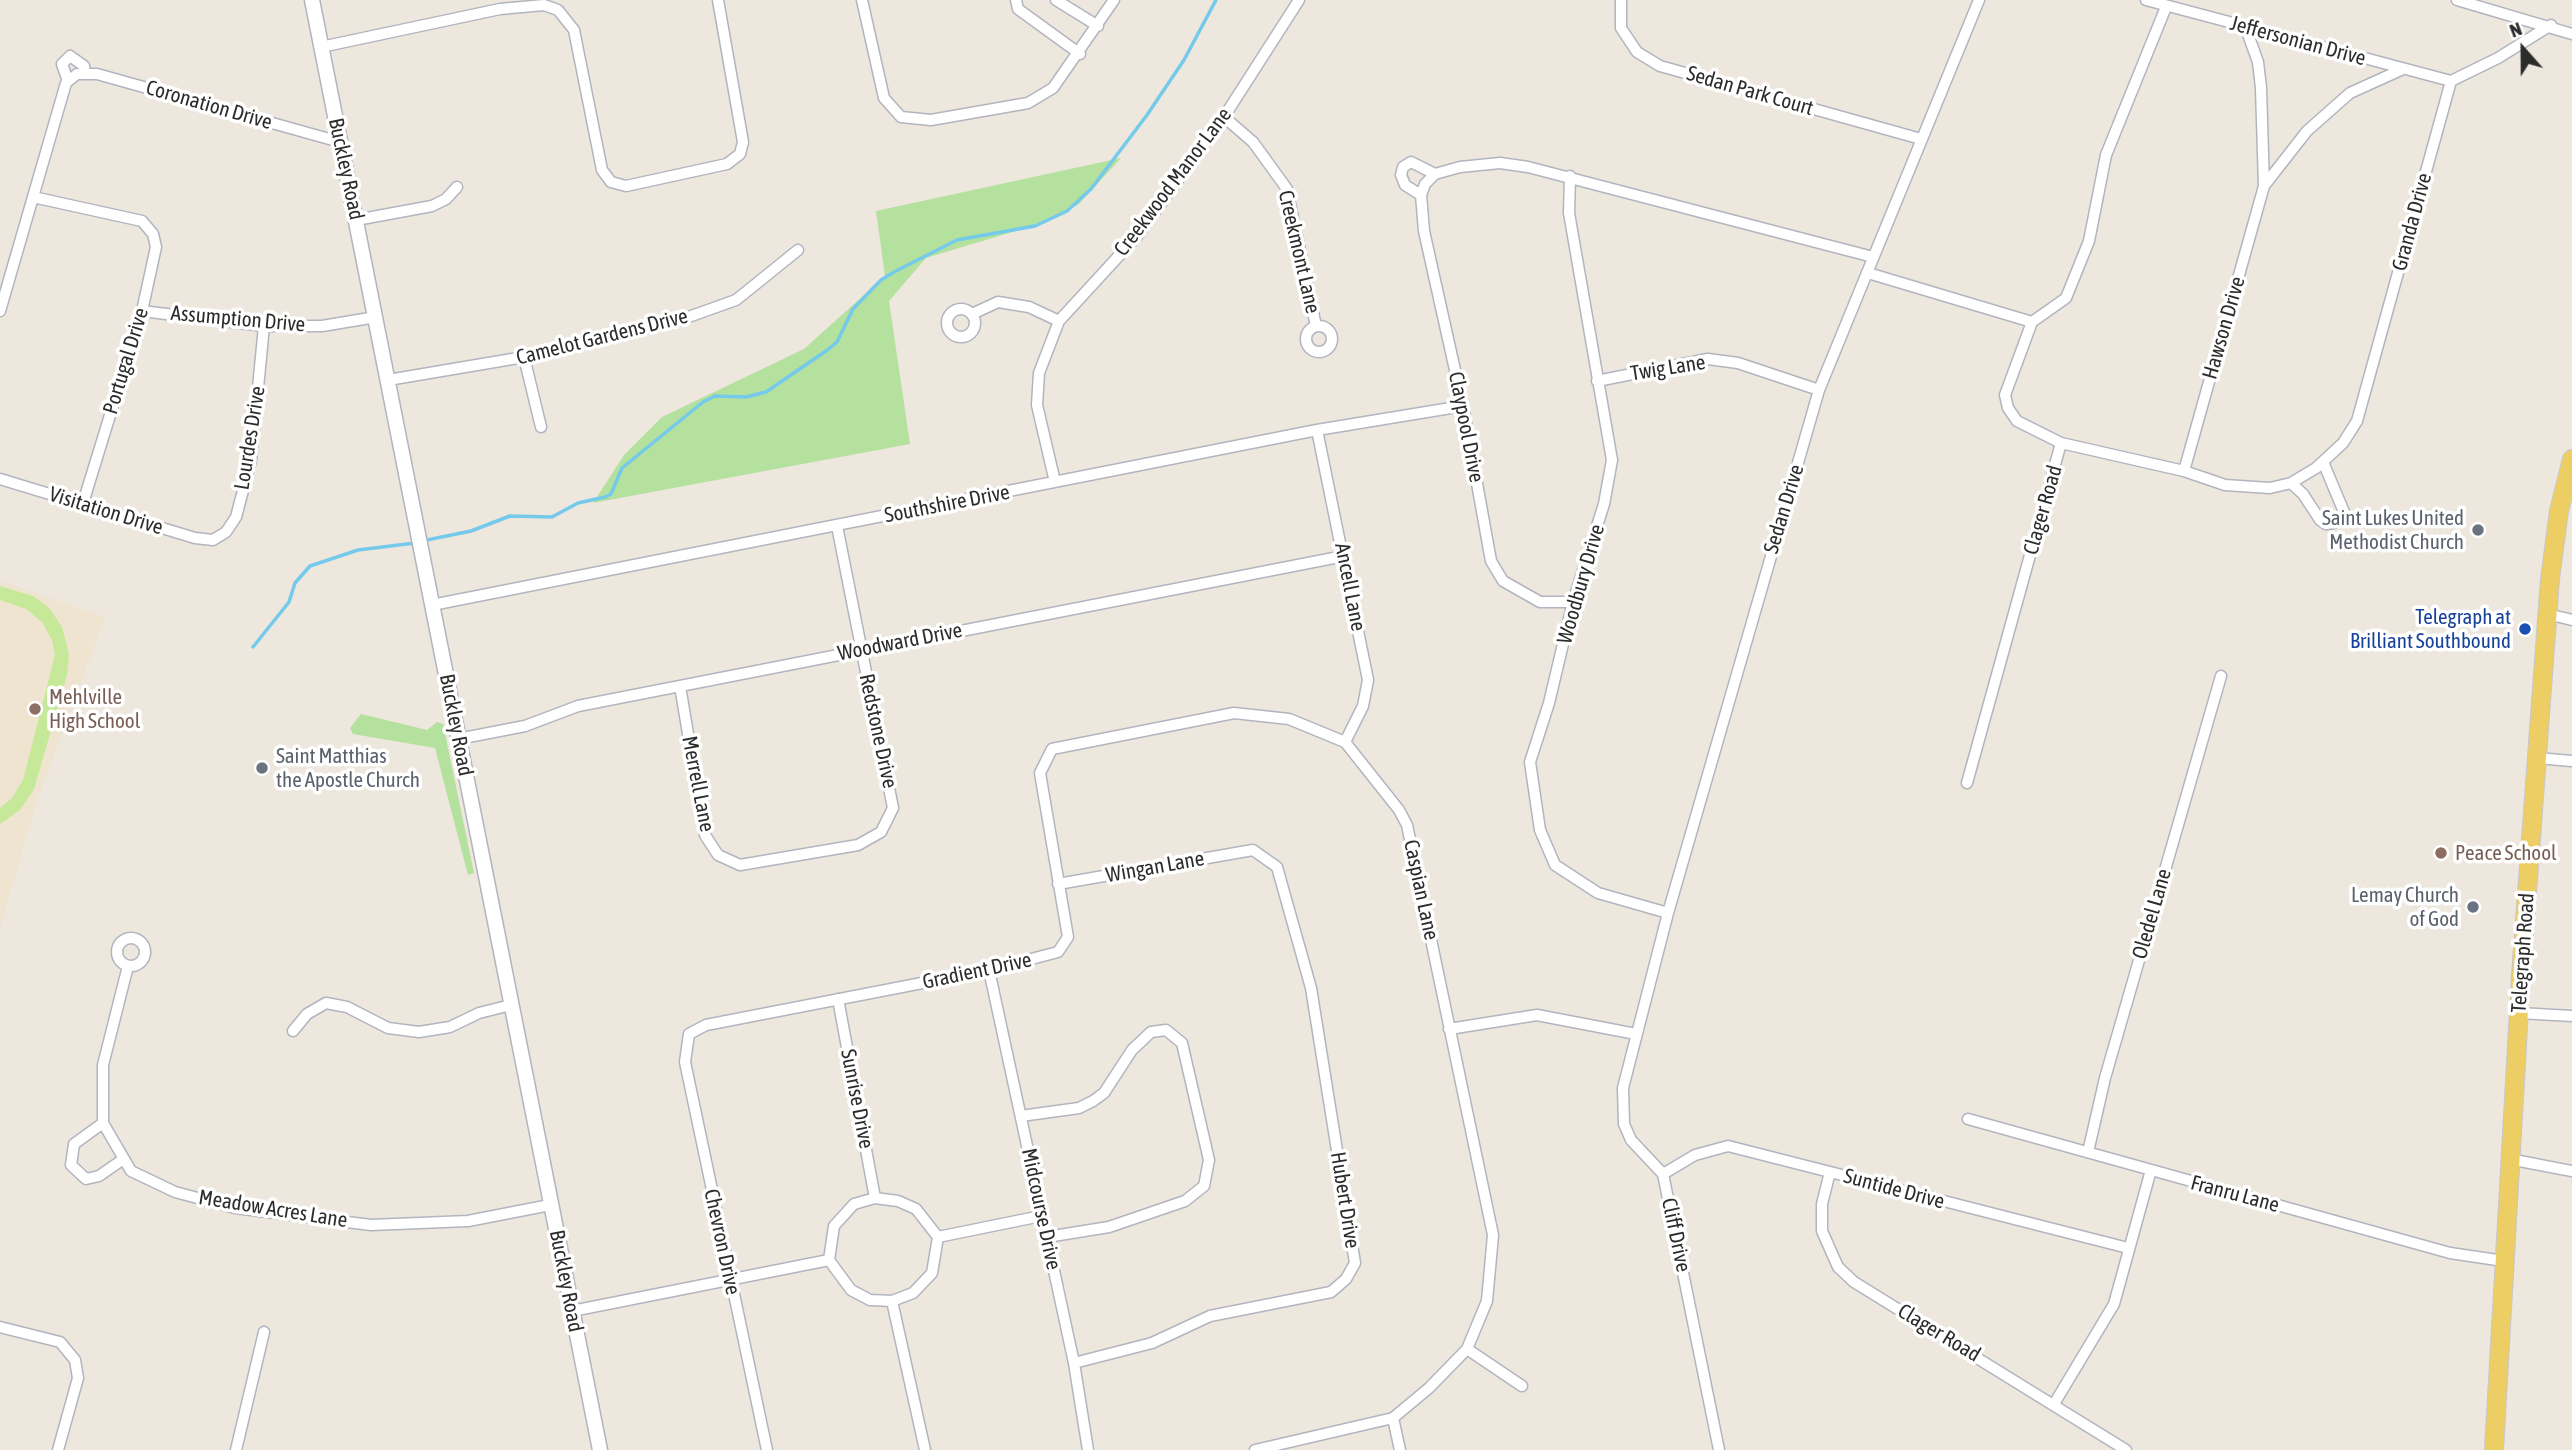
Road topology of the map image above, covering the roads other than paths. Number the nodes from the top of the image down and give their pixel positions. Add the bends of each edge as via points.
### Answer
1 (312, 0) edge
2 (718, 0) edge
3 (862, 0) edge
4 (1016, 0) edge
5 (1056, 0) edge
6 (1114, 0) edge
7 (1299, 0) edge
8 (1621, 0) edge
9 (1979, 0) edge
10 (2146, 0) edge
11 (2458, 0) edge
12 (500, 5) edge
13 (2166, 7) junction
14 (2551, 25) junction
15 (1098, 26) junction
16 (2245, 26) junction
17 (2572, 34) edge
18 (321, 47) junction
19 (1080, 54) junction
20 (2403, 69) junction
21 (2451, 81) junction
22 (1224, 117) junction
23 (1921, 139) junction
24 (340, 142) junction
25 (1435, 174) junction
26 (1570, 176) junction
27 (2264, 186) junction
28 (457, 187) dead end
29 (1421, 195) junction
30 (33, 197) junction
31 (356, 220) junction
32 (798, 250) dead end
33 (1873, 257) junction
34 (1868, 272) junction
35 (0, 310) edge
36 (142, 311) junction
37 (972, 314) dead end
38 (376, 317) junction
39 (1059, 321) junction
40 (2032, 322) junction
41 (264, 326) junction
42 (1316, 326) dead end
43 (524, 357) junction
44 (388, 380) junction
45 (1597, 381) junction
46 (1819, 390) junction
47 (1463, 406) junction
48 (541, 427) dead end
49 (1318, 430) junction
50 (2062, 443) junction
51 (2572, 459) edge
52 (2323, 462) junction
53 (2184, 471) junction
54 (0, 479) edge
55 (1055, 482) junction
56 (2291, 483) junction
57 (83, 503) junction
58 (837, 526) junction
59 (213, 540) joint
60 (1344, 556) junction
61 (1573, 602) junction
62 (432, 605) junction
63 (2547, 614) junction
64 (2572, 620) edge
65 (861, 649) junction
66 (2221, 676) dead end
67 (680, 686) junction
68 (458, 739) junction
69 (1345, 742) junction
70 (1052, 749) joint
71 (2537, 758) junction
72 (2572, 761) edge
73 (1967, 783) dead end
74 (1253, 850) joint
75 (740, 864) joint
76 (1058, 884) junction
77 (1668, 913) junction
78 (128, 966) dead end
79 (989, 970) junction
80 (838, 999) junction
81 (511, 1005) junction
82 (2519, 1013) junction
83 (2572, 1016) edge
84 (1449, 1029) junction
85 (293, 1031) dead end
86 (689, 1034) joint
87 (1636, 1034) junction
88 (1021, 1116) junction
89 (1968, 1119) dead end
90 (103, 1123) junction
91 (2088, 1152) junction
92 (2510, 1159) junction
93 (122, 1160) junction
94 (2151, 1170) junction
95 (2572, 1171) edge
96 (1830, 1172) junction
97 (1663, 1174) junction
98 (875, 1198) junction
99 (550, 1205) junction
100 (1041, 1216) junction
101 (937, 1237) junction
102 (1047, 1237) junction
103 (2128, 1248) junction
104 (829, 1260) junction
105 (2504, 1261) junction
106 (729, 1281) junction
107 (892, 1301) junction
108 (572, 1311) junction
109 (0, 1327) edge
110 (264, 1332) dead end
111 (1467, 1349) junction
112 (1074, 1363) junction
113 (1522, 1386) dead end
114 (2054, 1404) junction
115 (1393, 1418) junction
116 (58, 1450) edge
117 (236, 1450) edge
118 (600, 1450) edge
119 (767, 1450) edge
120 (925, 1450) edge
121 (1088, 1450) edge
122 (1255, 1450) edge
123 (1399, 1450) edge
124 (1719, 1450) edge
125 (2126, 1450) edge
126 (2494, 1450) edge

1 - 18 street, Buckley Road
2 - 12 street via 743,142 740,154 727,164 626,186 611,183 602,170 568,19 544,5
3 - 19 street via 884,98 901,117 931,120 1028,103 1054,88
4 - 19 street via 1018,9
5 - 15 street
6 - 15 street
7 - 22 street, Creekwood Manor Lane
8 - 23 street, Sedan Park Court via 1621,27 1637,52 1660,66
9 - 23 street, Sedan Drive
10 - 13 street, Jeffersonian Drive
11 - 14 street
12 - 18 street
13 - 16 street, Jeffersonian Drive
13 - 40 street via 2106,155 2089,242 2066,298
14 - 17 street
14 - 21 street
15 - 19 street
16 - 20 street, Jeffersonian Drive
16 - 27 street, Hawson Drive via 2258,62
18 - 24 street, Buckley Road
20 - 21 street, Jeffersonian Drive
20 - 27 street, Hawson Drive via 2350,93 2307,131
21 - 52 street, Granda Drive via 2357,421
22 - 39 street, Creekwood Manor Lane via 1138,235
22 - 42 street, Creekmont Lane via 1253,142 1287,189
23 - 33 street, Sedan Drive
24 - 30 street, Coronation Drive via 97,74 76,76
24 - 31 street, Buckley Road
25 - 26 street via 1500,163
25 - 29 street
25 - 29 street via 1411,162 1403,167 1405,185
26 - 33 street
26 - 45 street, Woodbury Drive via 1569,213
27 - 53 street, Hawson Drive
28 - 31 street via 432,206
29 - 47 street, Claypool Drive via 1424,231
30 - 35 street
30 - 36 street, Portugal Drive via 142,221 153,234 156,247
31 - 38 street, Buckley Road
32 - 43 street, Camelot Gardens Drive via 736,300 680,320
33 - 34 street, Sedan Drive
34 - 40 street
34 - 46 street, Sedan Drive
36 - 41 street, Assumption Drive
36 - 57 street, Portugal Drive
37 - 39 street via 998,302 1029,307
38 - 41 street, Assumption Drive via 322,326
38 - 44 street, Buckley Road
39 - 55 street, Creekwood Manor Lane via 1039,373 1037,405
40 - 50 street, Clager Road via 2005,395 2008,408 2017,421
41 - 59 street, Lourdes Drive via 251,460 236,517 226,532
43 - 44 street, Camelot Gardens Drive
43 - 48 street
44 - 62 street, Buckley Road
45 - 46 street, Twig Lane via 1709,359 1738,363
45 - 61 street, Woodbury Drive via 1612,460 1604,504
46 - 77 street, Sedan Drive
47 - 49 street, Southshire Drive
47 - 61 street, Claypool Drive via 1495,572 1540,601
49 - 55 street, Southshire Drive
49 - 60 street, Ancell Lane
50 - 53 street, Granda Drive
50 - 73 street, Clager Road
51 - 63 main road, Telegraph Road via 2559,511
52 - 56 street, Granda Drive
52 - 56 street via 2344,512 2334,523 2320,520
53 - 56 street, Granda Drive via 2225,485 2270,488
54 - 57 street, Visitation Drive
55 - 58 street, Southshire Drive
57 - 59 street, Visitation Drive
58 - 62 street, Southshire Drive
58 - 65 street, Redstone Drive
60 - 65 street, Woodward Drive
60 - 69 street, Ancell Lane via 1368,680 1363,706
61 - 77 street, Woodbury Drive via 1530,762 1544,842 1555,865 1598,893
62 - 68 street, Buckley Road
63 - 64 street
63 - 71 main road, Telegraph Road
65 - 67 street, Woodward Drive
65 - 75 street, Redstone Drive via 893,808 881,832 858,845
66 - 91 street, Oledel Lane via 2105,1078
67 - 68 street, Woodward Drive via 579,706 525,726
67 - 75 street, Merrell Lane via 705,835 718,855
68 - 81 street, Buckley Road
69 - 70 street, Caspian Lane via 1289,719 1234,713
69 - 84 street, Caspian Lane via 1407,825
70 - 76 street, Gradient Drive via 1040,773
71 - 72 street
71 - 82 main road, Telegraph Road
74 - 76 street, Wingan Lane
74 - 112 street, Hubert Drive via 1277,867 1311,988 1355,1263 1331,1292 1210,1316 1152,1343
76 - 79 street, Gradient Drive via 1068,937 1065,945 1058,952
77 - 87 street, Sedan Drive
78 - 90 street, Meadow Acres Lane via 103,1065
79 - 80 street, Gradient Drive
79 - 88 street, Midcourse Drive
80 - 86 street, Gradient Drive via 706,1026
80 - 98 street, Sunrise Drive
81 - 85 street via 450,1027 419,1032 388,1028 346,1007 326,1003 307,1014
81 - 99 street, Buckley Road
82 - 83 street
82 - 92 main road, Telegraph Road
84 - 87 street via 1537,1014
84 - 111 street, Caspian Lane via 1493,1235 1487,1301
86 - 106 street, Chevron Drive via 685,1062
87 - 97 street, Cliff Drive via 1623,1088 1624,1124 1642,1154
88 - 100 street, Midcourse Drive
88 - 102 street via 1079,1108 1093,1101 1151,1032 1166,1030 1182,1043 1209,1160 1204,1186 1185,1201 1109,1227
89 - 91 street, Franru Lane
90 - 93 street, Meadow Acres Lane
90 - 93 street via 74,1144 71,1165 86,1179
91 - 94 street, Franru Lane
92 - 95 street
92 - 105 main road, Telegraph Road
93 - 99 street, Meadow Acres Lane via 131,1171 175,1192 235,1208 302,1218 371,1225 468,1221
94 - 103 street
94 - 105 street, Franru Lane via 2450,1253
96 - 97 street, Suntide Drive via 1728,1146 1695,1154
96 - 103 street, Suntide Drive
96 - 114 street, Clager Road via 1822,1204 1822,1231 1838,1267 1854,1282
97 - 124 street, Cliff Drive
98 - 101 street via 916,1209
98 - 104 street via 855,1204 834,1226
99 - 108 street, Buckley Road
100 - 101 street
100 - 102 street, Midcourse Drive
101 - 107 street via 932,1273 913,1293
102 - 112 street, Midcourse Drive
103 - 114 street via 2114,1304
104 - 106 street
104 - 107 street via 851,1290 870,1300
105 - 126 main road, Telegraph Road
106 - 108 street
106 - 119 street, Chevron Drive
107 - 120 street
108 - 118 street, Buckley Road
109 - 116 street via 60,1342 75,1360 78,1378
110 - 117 street
111 - 113 street
111 - 115 street
112 - 121 street, Midcourse Drive
114 - 125 street, Clager Road
115 - 122 street
115 - 123 street

